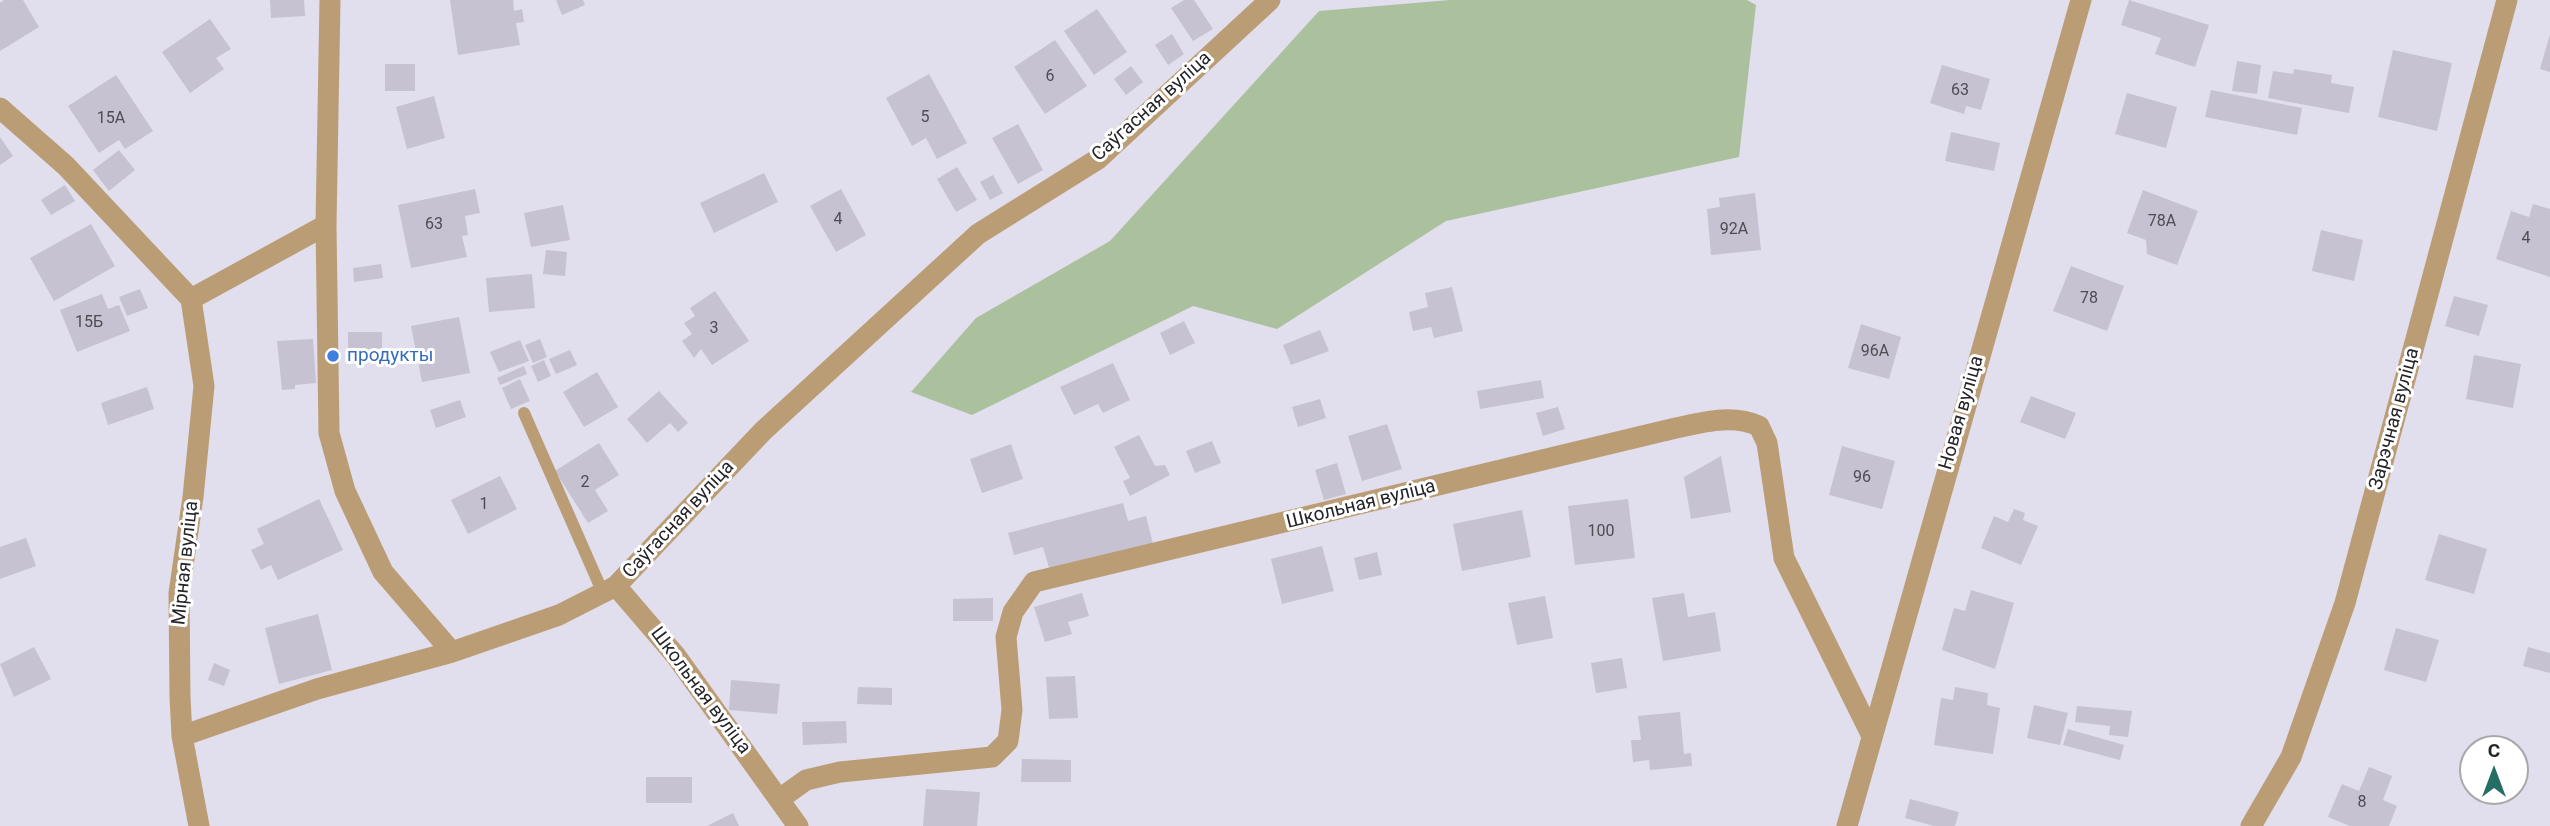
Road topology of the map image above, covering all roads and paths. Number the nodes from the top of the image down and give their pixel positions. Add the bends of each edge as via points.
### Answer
1 (330, 0) edge
2 (1270, 0) edge
3 (2081, 0) edge
4 (2507, 0) edge
5 (0, 108) edge
6 (326, 225) junction
7 (191, 299) junction
8 (524, 413) dead end
9 (610, 589) junction
10 (452, 652) junction
11 (182, 736) junction
12 (1872, 736) junction
13 (781, 798) junction
14 (199, 826) edge
15 (797, 826) edge
16 (1847, 826) edge
17 (2251, 826) edge

1 - 6 street
2 - 9 street, Саўгасная вуліца via 1098,159 978,234 762,431
3 - 12 street, Новая вуліца
4 - 17 street, Зарэчная вуліца via 2345,603 2291,757
5 - 7 street via 65,166
6 - 7 street
6 - 10 street via 329,433 345,491 383,572
7 - 11 street, Мірная вуліца via 204,387 179,593
8 - 9 lane
9 - 10 street, Саўгасная вуліца via 559,615
9 - 13 street, Школьная вуліца via 676,656
10 - 11 street, Саўгасная вуліца via 317,689
11 - 14 street, Мірная вуліца
12 - 13 street, Школьная вуліца via 1784,558 1767,443 1759,426 1745,419 1726,418 1034,582 1013,612 1006,637 1012,710 1008,741 992,757 840,772 806,780
12 - 16 street, Новая вуліца
13 - 15 street, Школьная вуліца

